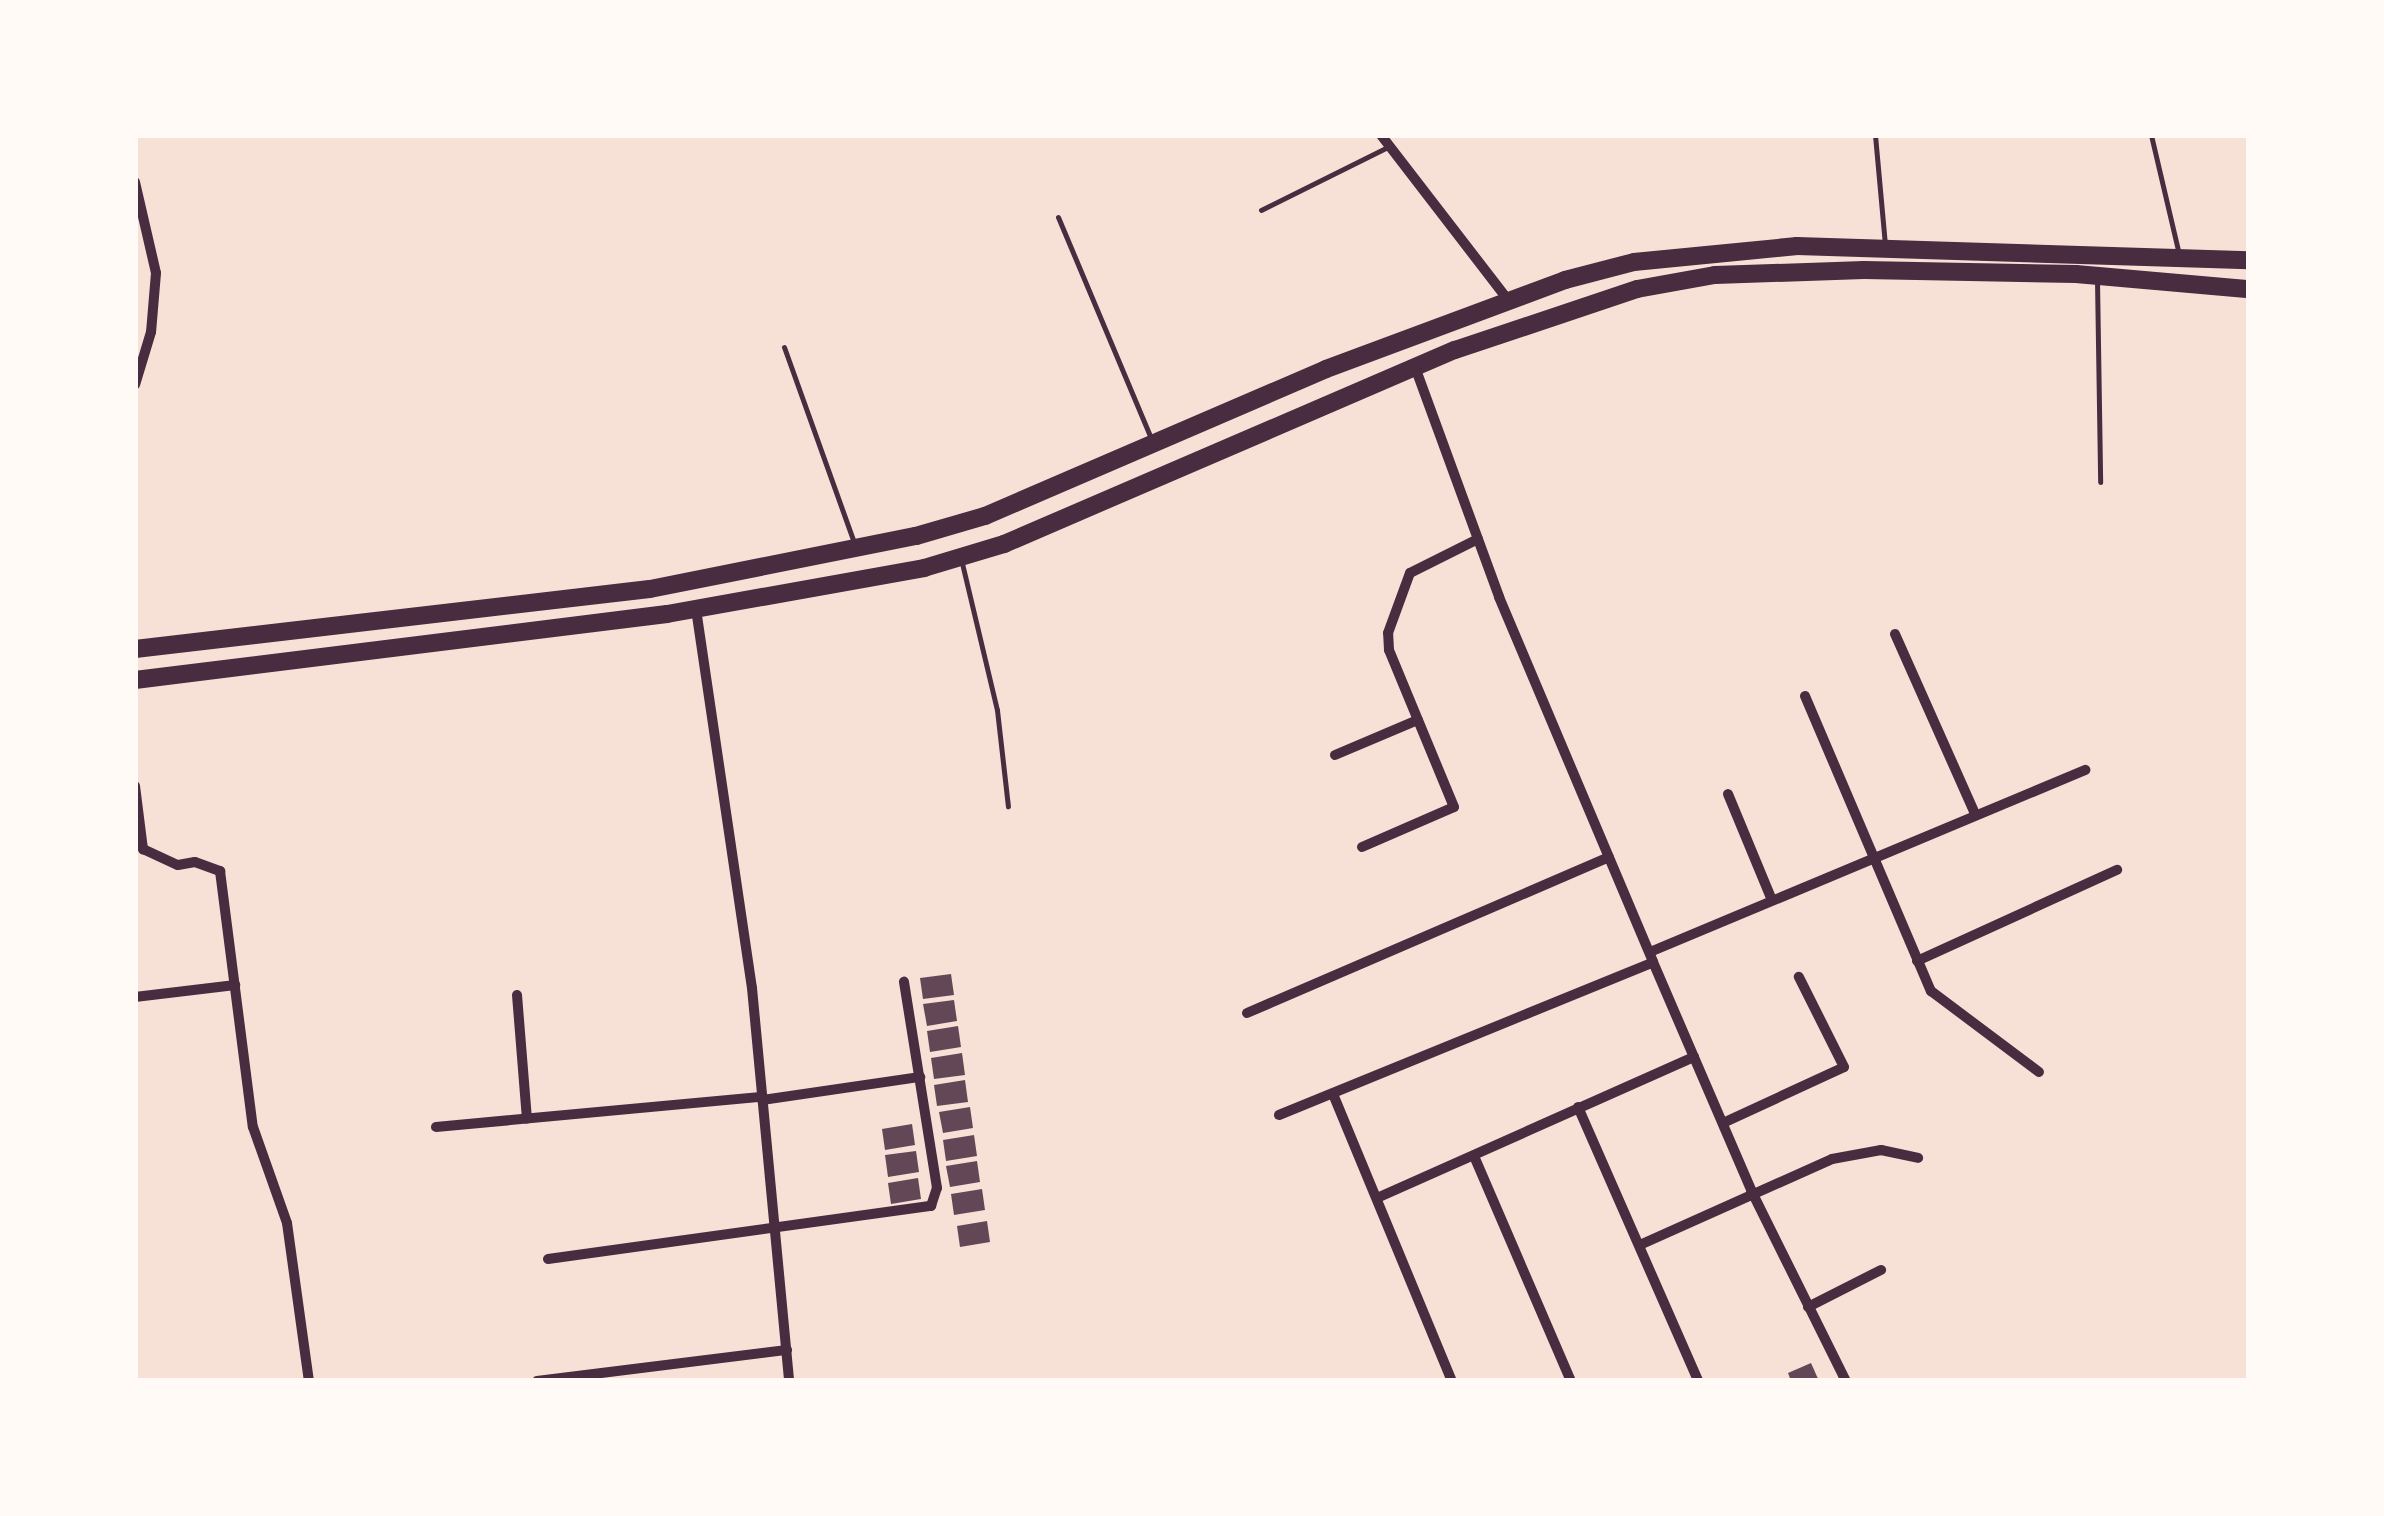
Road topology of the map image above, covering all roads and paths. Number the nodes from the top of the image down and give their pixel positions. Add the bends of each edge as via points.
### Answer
1 (1381, 135) edge
2 (1874, 135) edge
3 (2151, 135) edge
4 (1390, 146) junction
5 (135, 182) edge
6 (1261, 210) dead end
7 (1058, 217) dead end
8 (1885, 247) junction
9 (2180, 256) junction
10 (2249, 260) edge
11 (2098, 276) junction
12 (2249, 289) edge
13 (1508, 301) junction
14 (784, 347) dead end
15 (1338, 364) junction
16 (1415, 366) junction
17 (135, 385) edge
18 (1350, 393) junction
19 (1154, 444) junction
20 (2100, 482) dead end
21 (1478, 538) junction
22 (857, 550) junction
23 (960, 557) junction
24 (696, 609) junction
25 (1895, 634) dead end
26 (135, 649) edge
27 (135, 680) edge
28 (1806, 696) dead end
29 (1418, 720) junction
30 (1335, 755) dead end
31 (2085, 770) dead end
32 (135, 786) edge
33 (1728, 794) dead end
34 (1008, 806) dead end
35 (1975, 814) junction
36 (1362, 847) dead end
37 (1609, 857) junction
38 (1874, 858) junction
39 (2117, 870) dead end
40 (1772, 900) junction
41 (1652, 957) junction
42 (1917, 962) junction
43 (1799, 977) dead end
44 (904, 982) dead end
45 (234, 985) junction
46 (517, 995) dead end
47 (135, 997) edge
48 (1247, 1013) dead end
49 (1694, 1057) junction
50 (2038, 1072) dead end
51 (920, 1077) junction
52 (1334, 1094) junction
53 (762, 1099) junction
54 (1578, 1107) junction
55 (1280, 1114) dead end
56 (527, 1119) junction
57 (1723, 1123) junction
58 (436, 1128) dead end
59 (1474, 1156) junction
60 (1918, 1158) dead end
61 (1751, 1190) junction
62 (1377, 1198) junction
63 (773, 1228) junction
64 (1642, 1244) junction
65 (548, 1259) dead end
66 (1881, 1270) dead end
67 (1808, 1307) junction
68 (787, 1350) junction
69 (309, 1381) edge
70 (537, 1381) edge
71 (789, 1381) edge
72 (1452, 1381) edge
73 (1571, 1381) edge
74 (1698, 1381) edge
75 (1846, 1381) edge

1 - 4 street
2 - 8 lane
3 - 9 lane
4 - 6 lane
4 - 13 street
5 - 17 street via 156,273 151,332
7 - 19 lane
8 - 9 main road
8 - 13 main road via 1797,246 1634,262
9 - 10 main road
11 - 12 main road
11 - 16 main road via 1864,270 1715,276 1637,289
11 - 20 lane
13 - 15 main road
14 - 22 lane
15 - 18 main road
15 - 19 main road
16 - 18 main road
16 - 21 street
18 - 23 main road
19 - 22 main road via 985,516
21 - 29 street via 1404,580 1387,640
21 - 37 street
22 - 26 main road via 650,589
23 - 24 main road
23 - 34 lane via 997,710
24 - 27 main road
24 - 53 street
25 - 35 street
28 - 38 street
29 - 30 street
29 - 36 street via 1454,807
31 - 35 street
32 - 45 street via 142,848 178,865 195,862 220,871
33 - 40 street
35 - 38 street
37 - 41 street
37 - 48 street
38 - 40 street
38 - 42 street
39 - 42 street
40 - 41 street
41 - 49 street
41 - 52 street
42 - 50 street via 1931,991
43 - 57 street via 1844,1067
44 - 51 street
45 - 47 street
45 - 69 street via 253,1127 288,1223
46 - 56 street
49 - 54 street
49 - 57 street
51 - 53 street
51 - 63 street via 937,1188 931,1206
52 - 55 street
52 - 62 street
53 - 56 street
53 - 63 street
54 - 59 street
54 - 64 street
56 - 58 street
57 - 61 street
59 - 62 street
59 - 73 street
60 - 61 street via 1861,1153
61 - 64 street
61 - 67 street
62 - 72 street
63 - 65 street
63 - 68 street
64 - 74 street
66 - 67 street
67 - 75 street
68 - 70 street
68 - 71 street

